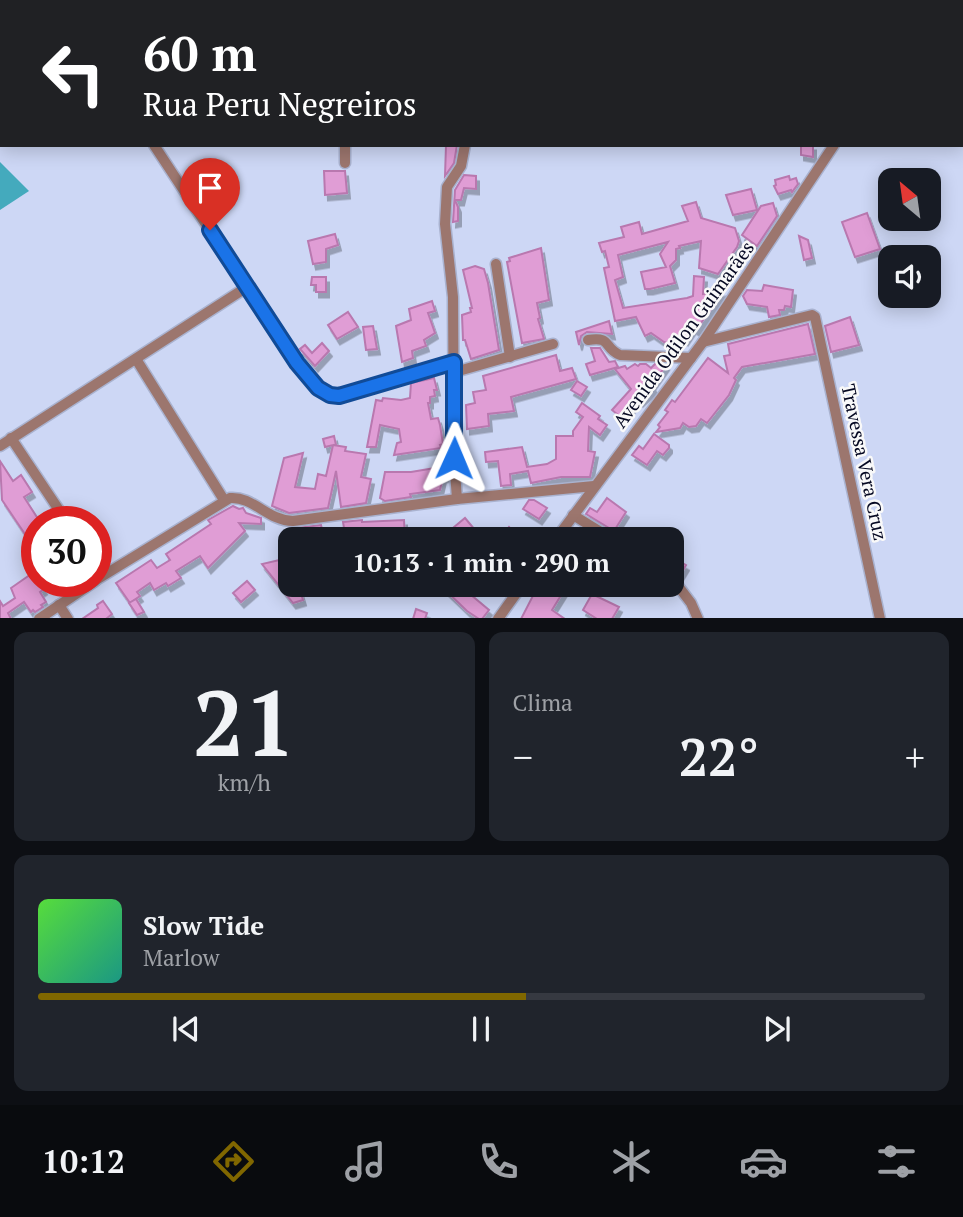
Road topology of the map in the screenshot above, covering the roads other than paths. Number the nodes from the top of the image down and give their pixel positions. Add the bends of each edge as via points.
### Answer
1 (155, 147) edge
2 (345, 147) edge
3 (466, 147) edge
4 (833, 147) edge
5 (345, 163) dead end
6 (496, 264) dead end
7 (247, 286) junction
8 (588, 340) dead end
9 (703, 342) junction
10 (553, 344) dead end
11 (510, 357) junction
12 (691, 358) junction
13 (136, 359) junction
14 (455, 367) junction
15 (11, 438) junction
16 (0, 446) edge
17 (594, 486) junction
18 (457, 499) junction
19 (224, 500) junction
20 (56, 506) edge
21 (573, 515) junction
22 (564, 527) edge
23 (592, 527) edge
24 (112, 568) edge
25 (684, 594) edge
26 (69, 597) edge
27 (513, 597) edge
28 (59, 604) junction
29 (39, 618) edge
30 (68, 618) edge
31 (498, 618) edge
32 (698, 618) edge
33 (880, 618) edge

1 - 7 street
2 - 5 street
3 - 14 street via 461,166 447,187 445,224
4 - 9 street, Avenida Odilon Guimarães
6 - 11 street
7 - 13 street
7 - 14 street via 297,363 325,393 339,396
8 - 12 street via 605,340 620,355
9 - 12 street, Avenida Odilon Guimarães
9 - 33 street, Travessa Vera Cruz via 812,315 815,318
10 - 11 street
11 - 14 street
12 - 17 street, Avenida Odilon Guimarães
13 - 15 street
13 - 19 street
14 - 18 street
15 - 16 street
15 - 20 street
17 - 18 street
17 - 21 street, Avenida Odilon Guimarães
18 - 19 street via 285,521 244,499
19 - 24 street
21 - 22 street, Avenida Odilon Guimarães
21 - 23 street
25 - 32 street
26 - 28 street
27 - 31 street
28 - 29 street
28 - 30 street

